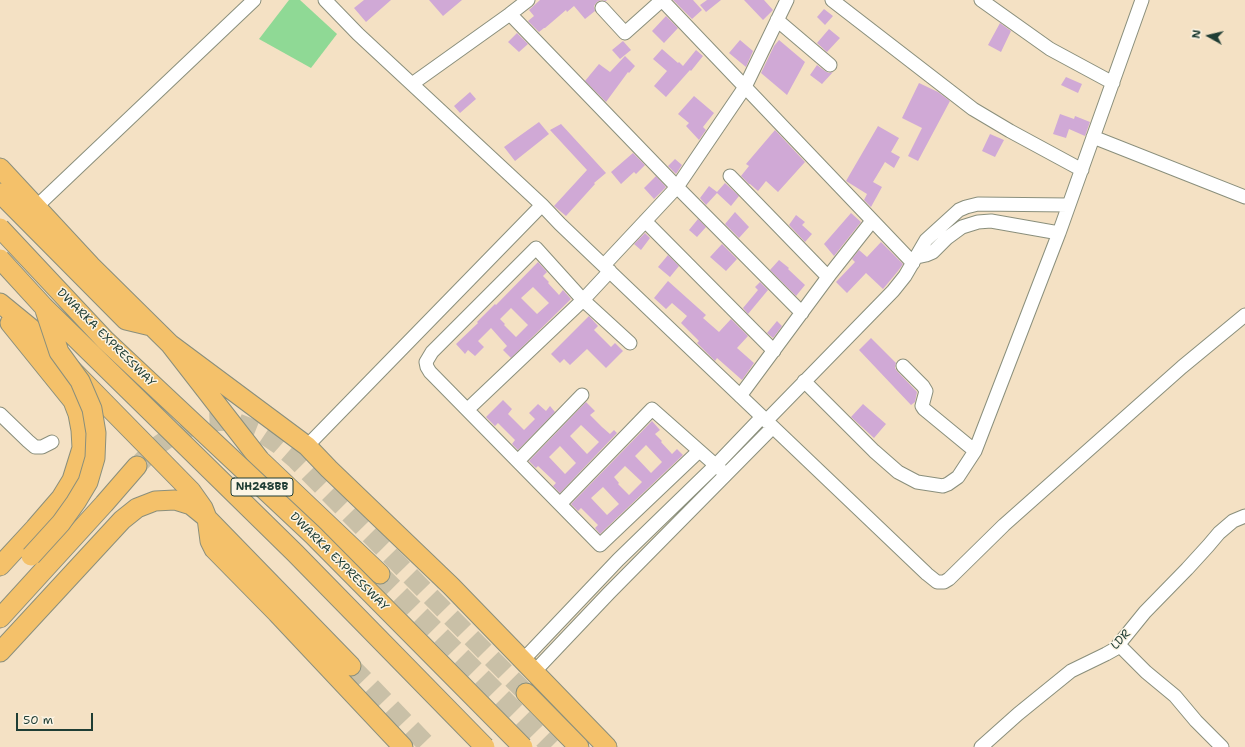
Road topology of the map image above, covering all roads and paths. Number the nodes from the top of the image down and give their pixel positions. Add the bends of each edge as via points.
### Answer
1 (254, 0) edge
2 (325, 0) edge
3 (528, 0) edge
4 (662, 0) edge
5 (787, 0) edge
6 (832, 0) edge
7 (981, 0) edge
8 (1142, 0) edge
9 (602, 8) dead end
10 (510, 14) junction
11 (778, 20) junction
12 (830, 65) dead end
13 (1113, 83) junction
14 (412, 84) junction
15 (745, 87) junction
16 (1093, 137) junction
17 (0, 168) edge
18 (1082, 170) junction
19 (730, 176) dead end
20 (677, 187) junction
21 (0, 193) edge
22 (1245, 197) edge
23 (542, 205) junction
24 (1068, 205) junction
25 (36, 207) junction
26 (645, 220) junction
27 (872, 221) junction
28 (0, 228) edge
29 (1059, 233) junction
30 (0, 259) edge
31 (915, 260) junction
32 (607, 268) junction
33 (828, 277) junction
34 (583, 300) junction
35 (0, 303) edge
36 (44, 307) junction
37 (0, 312) edge
38 (802, 313) junction
39 (1245, 315) edge
40 (151, 326) junction
41 (630, 343) dead end
42 (170, 344) junction
43 (774, 351) junction
44 (903, 366) dead end
45 (804, 381) junction
46 (582, 395) dead end
47 (740, 396) junction
48 (468, 409) junction
49 (0, 414) edge
50 (767, 422) junction
51 (52, 442) dead end
52 (307, 446) junction
53 (699, 451) junction
54 (975, 451) junction
55 (518, 461) junction
56 (716, 465) junction
57 (137, 466) tunnel mouth
58 (726, 475) junction
59 (560, 504) junction
60 (1245, 516) edge
61 (207, 518) junction
62 (31, 556) dead end
63 (0, 566) edge
64 (380, 574) tunnel mouth
65 (0, 618) edge
66 (1119, 645) junction
67 (0, 652) edge
68 (351, 666) tunnel mouth
69 (528, 666) junction
70 (526, 693) tunnel mouth
71 (403, 747) edge
72 (485, 747) edge
73 (523, 747) edge
74 (579, 747) edge
75 (607, 747) edge
76 (981, 747) edge
77 (1222, 747) edge

1 - 25 street
2 - 14 street
3 - 10 street
4 - 9 street via 625,33
4 - 15 street
5 - 11 street
6 - 18 street via 973,109
7 - 13 street via 1050,50
8 - 13 street
10 - 14 street
10 - 20 street
11 - 12 street
11 - 15 street
13 - 16 street
14 - 23 street
15 - 20 street
15 - 27 street
16 - 18 street
16 - 22 street
17 - 25 highway
18 - 24 street
19 - 33 street
20 - 26 street
20 - 38 street
21 - 40 highway via 126,320
23 - 32 street
23 - 52 street
24 - 29 street
24 - 31 street via 991,203 966,207 953,215 926,240
25 - 40 highway
26 - 32 street
26 - 43 street
27 - 31 street
27 - 33 street
28 - 73 highway, DWARKA EXPRESSWAY / NH248BB, bridge via 105,340 313,535
29 - 31 street via 991,221 978,222 962,227 933,252
29 - 54 street
30 - 36 highway, DWARKA EXPRESSWAY / NH248BB, bridge
31 - 45 street via 893,290
32 - 34 street
32 - 47 street
33 - 38 street
34 - 41 street
34 - 48 street
34 - 48 street via 536,248 432,352 426,362 430,372
35 - 61 highway via 33,330 191,491
36 - 62 highway, bridge via 59,352 80,381 92,409 96,433 95,458 88,482 76,502
36 - 72 highway, DWARKA EXPRESSWAY / NH248BB, bridge via 295,553
37 - 63 highway via 73,401 78,414 82,448 72,480 61,498
38 - 43 street
39 - 50 street via 1004,525 944,582 937,582 927,574
40 - 42 highway
42 - 52 highway
42 - 64 highway via 260,460
43 - 47 street
44 - 54 street via 926,391 922,406 924,409
45 - 50 street
45 - 54 street via 874,451 898,472 917,482 943,486 948,484 958,477
46 - 55 street
47 - 50 street
48 - 55 street
49 - 51 street via 35,447
50 - 56 street
50 - 58 street
52 - 69 highway via 451,586
53 - 56 street
53 - 59 street via 600,545
53 - 59 street via 652,409
55 - 59 street
56 - 58 street
56 - 69 street via 618,560
57 - 65 highway
58 - 69 street via 609,593
60 - 66 street, LDR via 1233,521 1219,533 1145,612
61 - 67 highway via 191,505 175,500 155,501 137,508 122,520
61 - 68 highway
61 - 71 highway via 210,541 214,549
66 - 76 street, LDR via 1071,671
66 - 77 street via 1175,696
69 - 75 highway
70 - 74 highway

